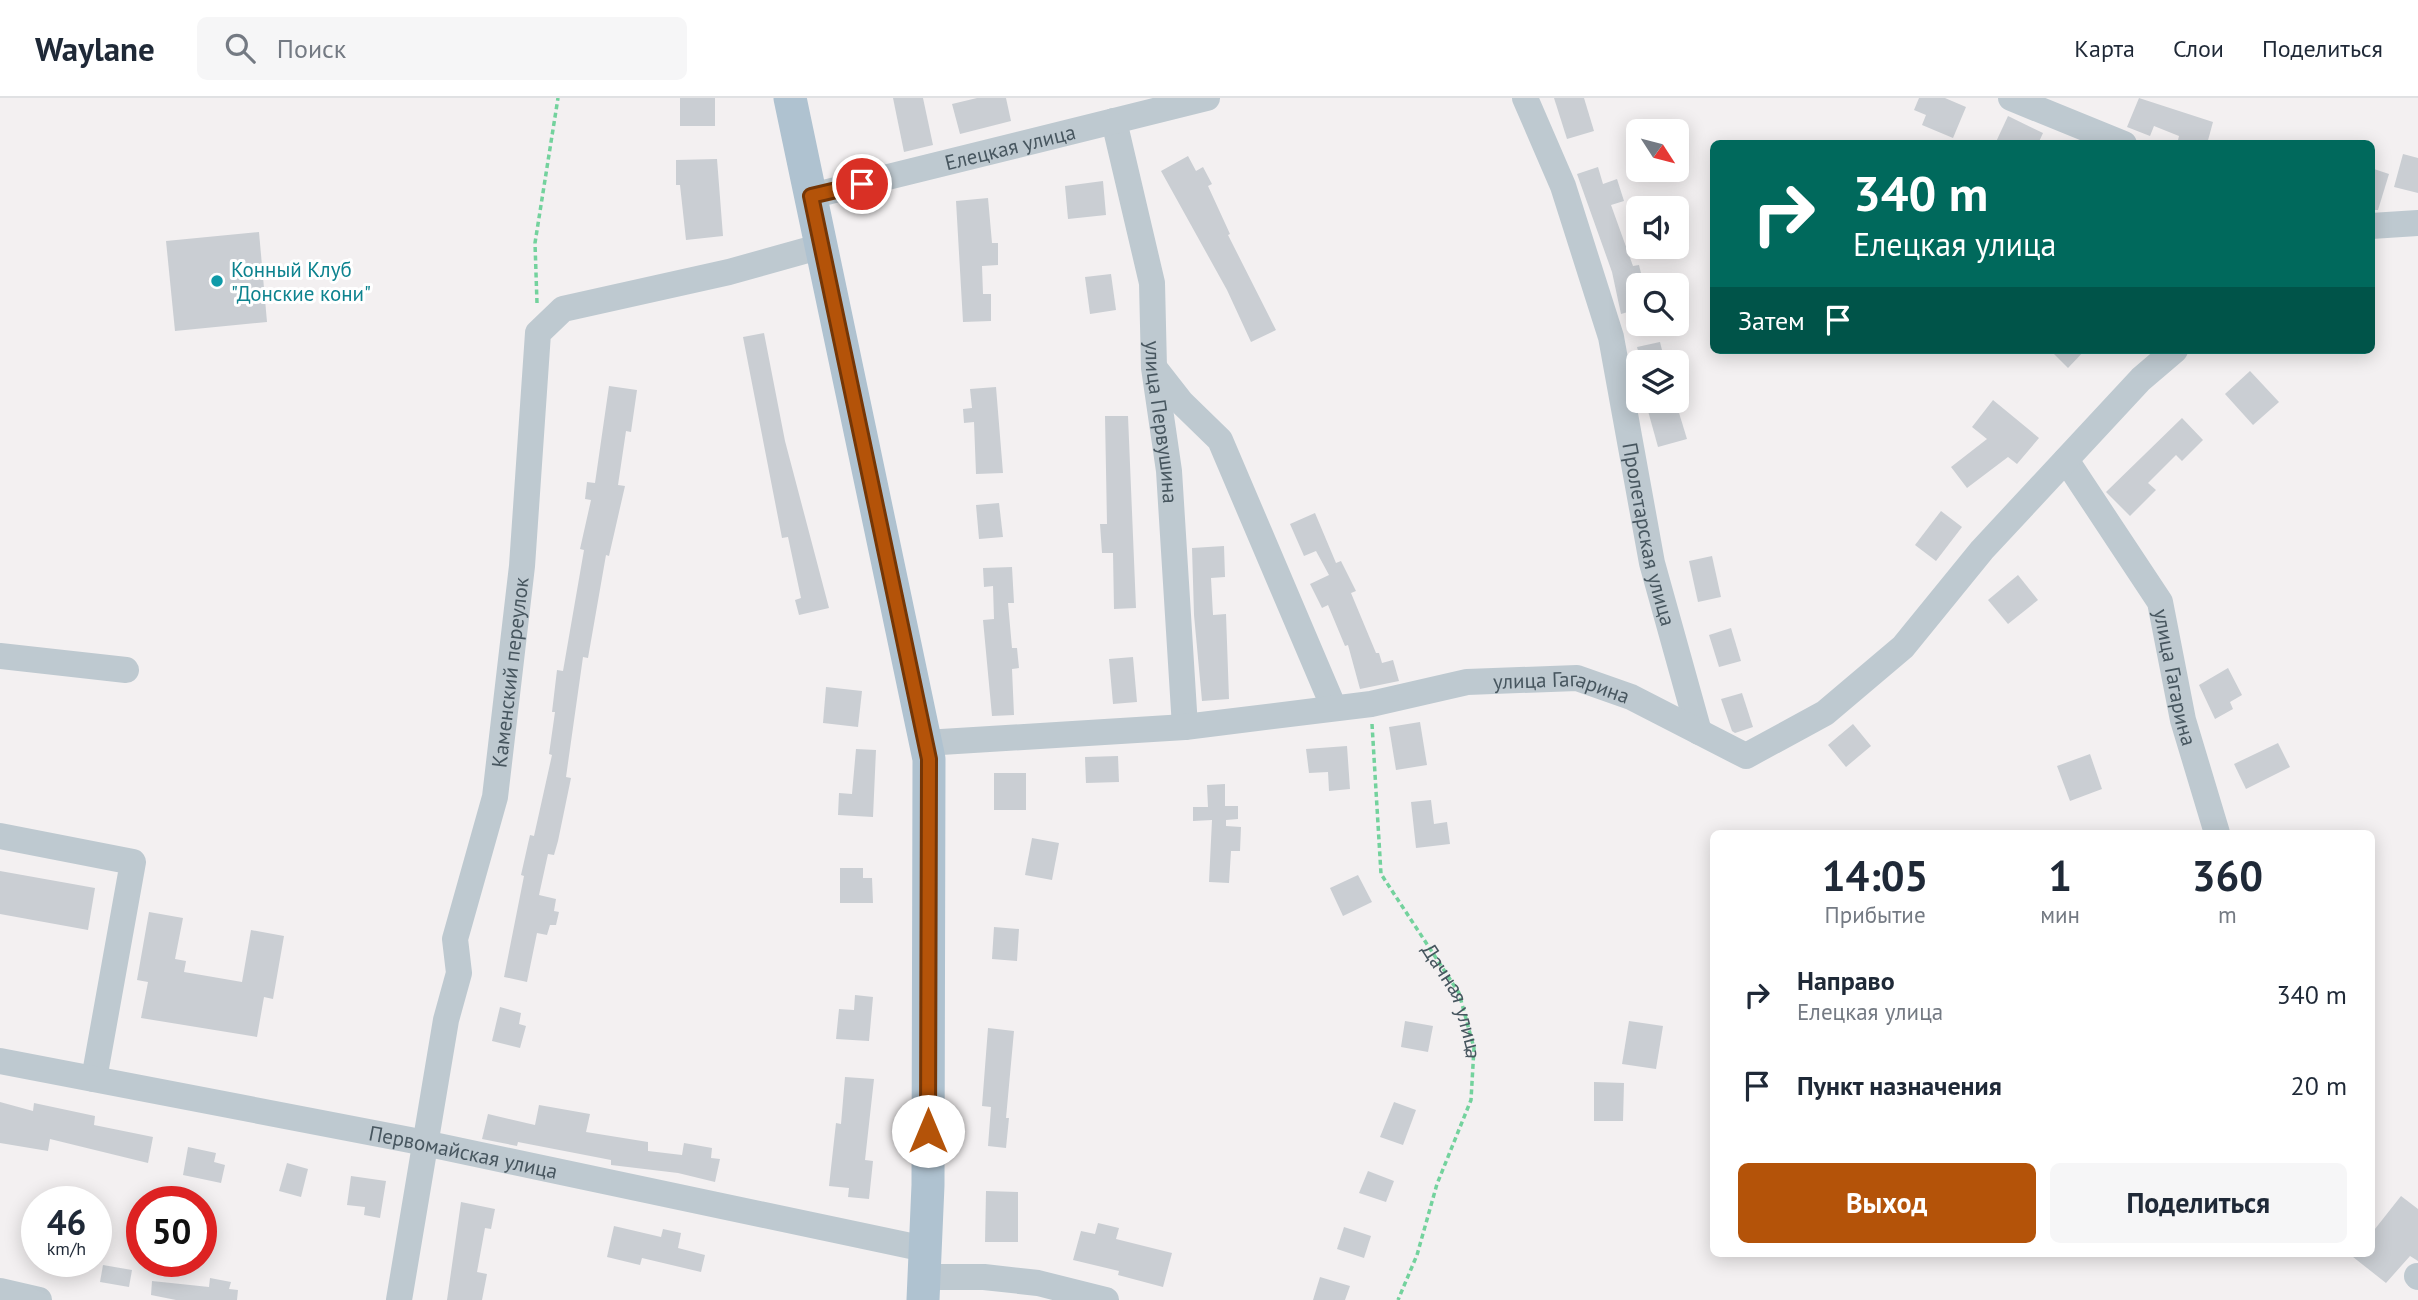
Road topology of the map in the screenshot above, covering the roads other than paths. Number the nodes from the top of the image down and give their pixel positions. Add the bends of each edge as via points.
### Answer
1 (790, 98) edge
2 (1207, 98) edge
3 (1525, 98) edge
4 (2011, 98) edge
5 (1114, 121) junction
6 (2114, 140) edge
7 (811, 196) junction
8 (2418, 223) edge
9 (2375, 226) edge
10 (822, 246) junction
11 (2170, 354) edge
12 (1154, 368) junction
13 (2066, 460) junction
14 (0, 656) edge
15 (126, 670) dead end
16 (1334, 708) junction
17 (1185, 727) junction
18 (1699, 732) junction
19 (925, 743) junction
20 (2216, 830) edge
21 (0, 836) edge
22 (0, 1061) edge
23 (94, 1079) junction
24 (426, 1143) junction
25 (924, 1275) edge
26 (399, 1300) edge
27 (1106, 1300) edge

1 - 7 main road
2 - 5 street, Елецкая улица
3 - 18 street, Пролетарская улица via 1563,186 1611,337 1652,563
4 - 6 street
5 - 7 street, Елецкая улица
5 - 12 street, улица Первушина via 1152,283
7 - 10 main road
8 - 9 street
10 - 19 main road
10 - 24 street, Каменский переулок via 563,309 538,333 522,566 495,797 455,939 458,973
11 - 13 street, улица Гагарина
12 - 16 street via 1220,440
12 - 17 street, улица Первушина via 1169,471
13 - 18 street, улица Гагарина via 1982,550 1903,647 1825,713 1746,756
13 - 20 street, улица Гагарина via 2160,602 2183,720
14 - 15 street
16 - 17 street, улица Гагарина
16 - 18 street, улица Гагарина via 1467,682 1577,678 1631,697
17 - 19 street, улица Гагарина
19 - 25 main road via 929,759
21 - 23 street via 133,862
22 - 23 street, Первомайская улица
23 - 24 street, Первомайская улица
24 - 25 street, Первомайская улица
24 - 26 street, Каменский переулок
25 - 27 street, Первомайская улица via 1038,1283

